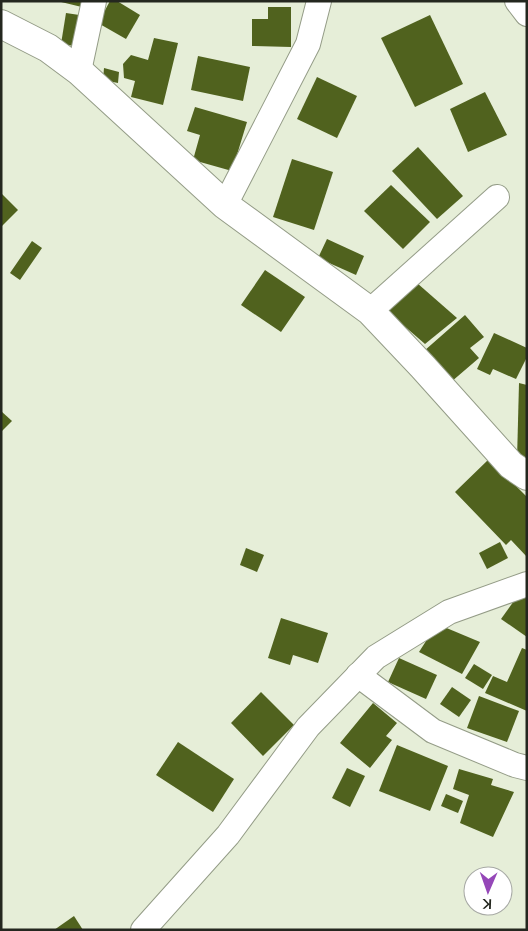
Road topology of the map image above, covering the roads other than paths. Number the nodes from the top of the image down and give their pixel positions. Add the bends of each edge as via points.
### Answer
1 (94, 1) edge
2 (319, 1) edge
3 (517, 1) edge
4 (527, 14) edge
5 (1, 24) edge
6 (79, 70) junction
7 (497, 197) dead end
8 (225, 205) junction
9 (370, 311) junction
10 (527, 476) edge
11 (527, 584) edge
12 (358, 675) junction
13 (527, 768) edge
14 (143, 930) edge

1 - 6 street
2 - 8 street via 308,44
3 - 4 street
5 - 6 street via 48,48
6 - 8 street
7 - 9 street
8 - 9 street
9 - 10 street via 512,466
11 - 12 street via 449,612 376,657
12 - 13 street via 433,731
12 - 14 street via 308,726 228,835

